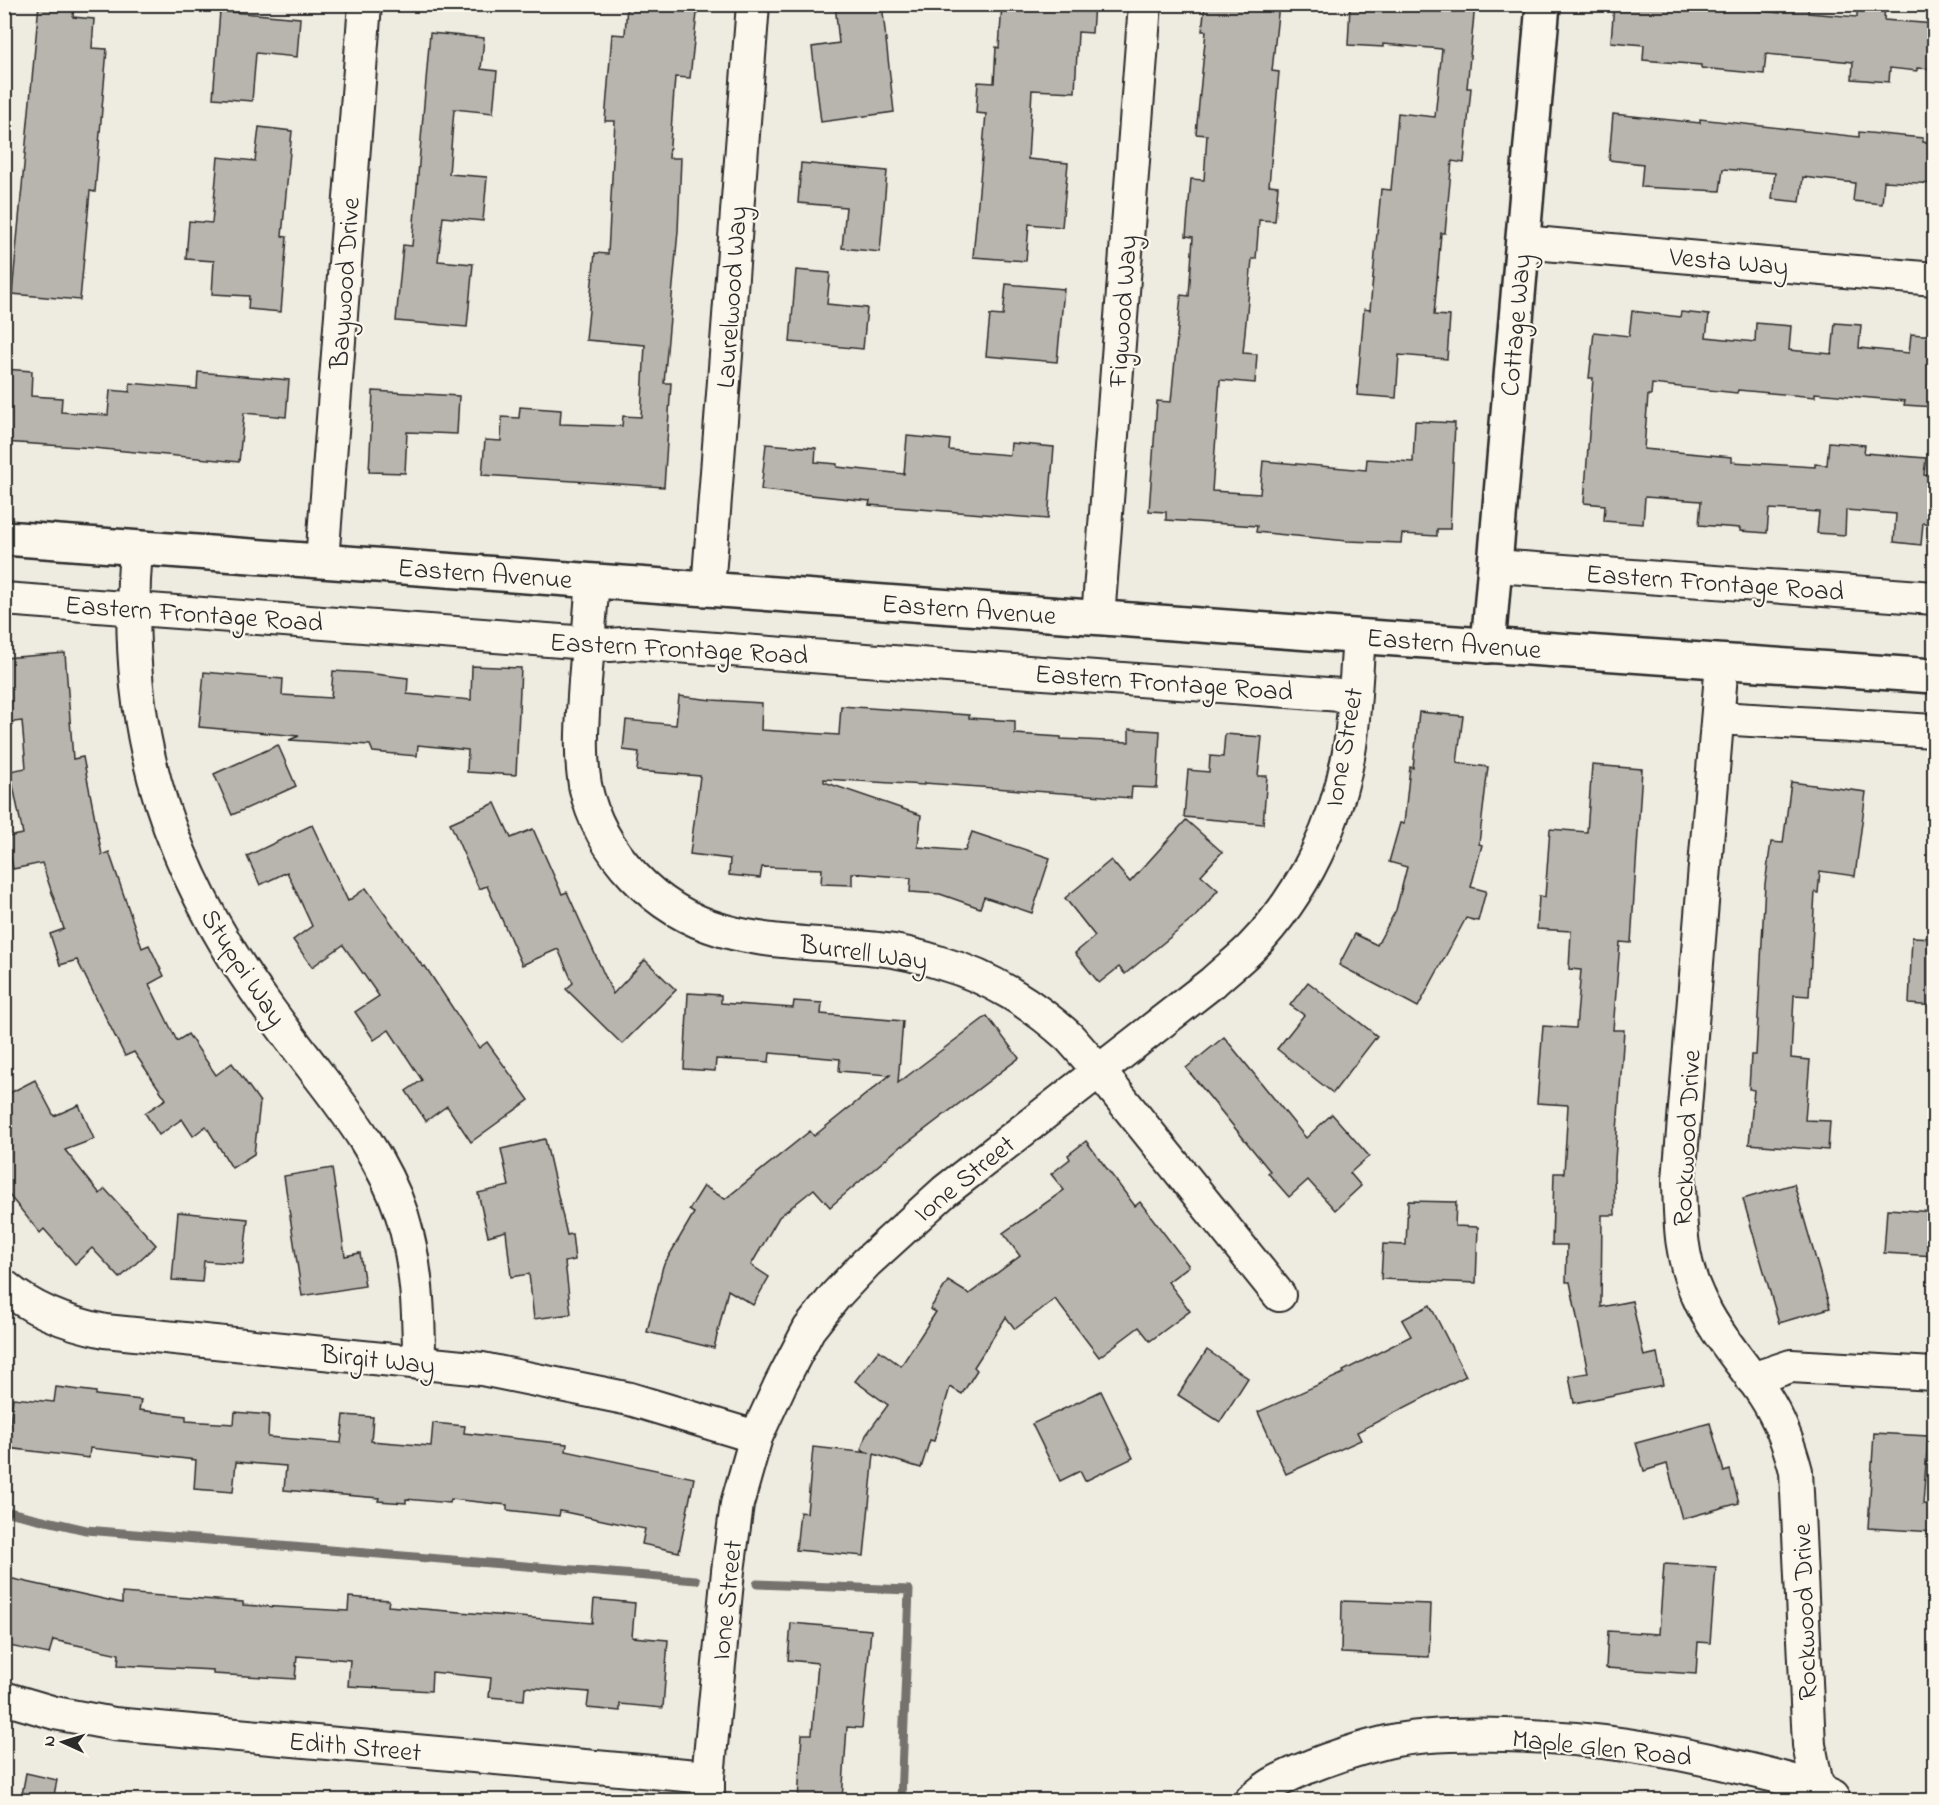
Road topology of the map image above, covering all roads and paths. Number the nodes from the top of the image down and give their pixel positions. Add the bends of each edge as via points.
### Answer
1 (365, 4) edge
2 (753, 4) edge
3 (1145, 4) edge
4 (1543, 4) edge
5 (1522, 242) junction
6 (1935, 279) edge
7 (4, 538) edge
8 (136, 548) junction
9 (322, 561) junction
10 (1495, 566) junction
11 (592, 581) junction
12 (708, 590) junction
13 (1935, 598) edge
14 (4, 599) edge
15 (133, 609) junction
16 (1098, 618) junction
17 (1359, 637) junction
18 (588, 643) junction
19 (1488, 646) junction
20 (1722, 662) junction
21 (1935, 676) edge
22 (1353, 696) junction
23 (1718, 718) junction
24 (1935, 731) edge
25 (1099, 1071) junction
26 (4, 1286) edge
27 (1279, 1295) dead end
28 (419, 1362) junction
29 (1935, 1374) edge
30 (1752, 1379) junction
31 (756, 1437) junction
32 (4, 1698) edge
33 (708, 1789) edge
34 (1827, 1797) edge
35 (1251, 1800) edge

1 - 9 street, Baywood Drive
2 - 12 street, Laurelwood Way
3 - 16 street, Figwood Way
4 - 5 main road, Cottage Way
5 - 6 street, Vesta Way
5 - 10 main road, Cottage Way
7 - 8 main road, Eastern Avenue
8 - 9 main road, Eastern Avenue
8 - 15 street, Stuppi Way
9 - 11 main road, Eastern Avenue
10 - 13 street, Eastern Frontage Road
10 - 19 main road, Cottage Way
11 - 12 main road, Eastern Avenue
11 - 18 street, Burrell Way
12 - 16 main road, Eastern Avenue
14 - 15 street, Eastern Frontage Road
15 - 18 street, Eastern Frontage Road
15 - 28 street, Stuppi Way via 134,669 142,731 157,794 178,854 228,948 355,1123 381,1166 401,1213 418,1287
16 - 17 main road, Eastern Avenue
17 - 19 main road, Eastern Avenue
17 - 22 street, Ione Street
18 - 22 street, Eastern Frontage Road
18 - 25 street, Burrell Way via 581,745 586,786 598,825 619,860 647,890 681,915 719,931 761,939 879,949 946,964 989,981 1029,1005 1068,1037
19 - 20 main road, Eastern Avenue
20 - 21 main road, Eastern Avenue
20 - 23 street, Rockwood Drive
22 - 25 street, Ione Street via 1350,746 1331,819 1311,866 1284,909 1251,948 1213,982
23 - 24 street
23 - 30 street, Rockwood Drive via 1679,1180 1680,1226 1685,1260 1698,1296
25 - 27 street, Burrell Way
25 - 31 street, Ione Street via 945,1191 836,1295 809,1329
26 - 28 street, Birgit Way via 47,1313 105,1331
28 - 31 street, Birgit Way via 482,1369 630,1399
29 - 30 street via 1791,1366
30 - 34 street, Rockwood Drive via 1788,1444 1796,1471 1809,1745
31 - 33 street, Ione Street via 737,1504
32 - 33 street, Edith Street via 114,1724
34 - 35 street, Maple Glen Road via 1699,1757 1631,1745 1567,1737 1469,1734 1389,1742 1356,1751 1275,1782

